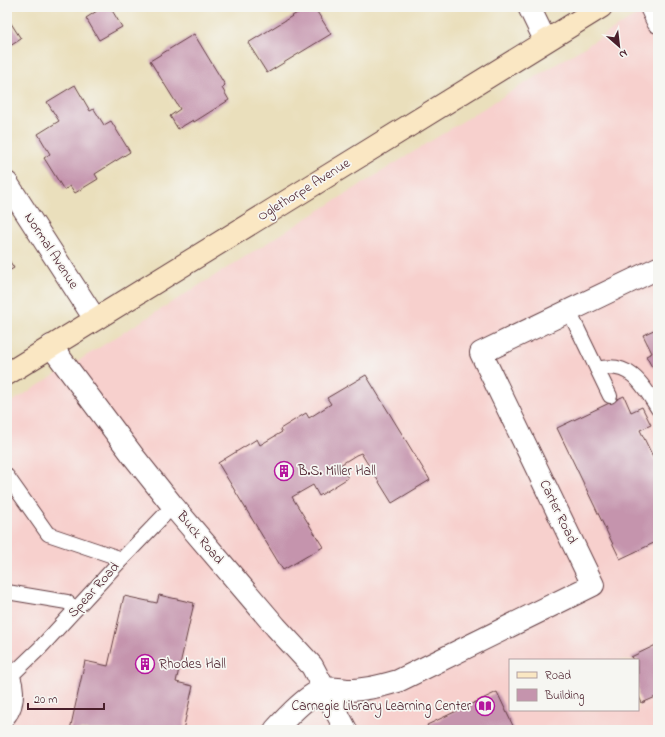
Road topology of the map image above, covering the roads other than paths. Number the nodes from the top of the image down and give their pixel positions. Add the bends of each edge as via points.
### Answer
1 (529, 7) edge
2 (601, 7) edge
3 (651, 7) edge
4 (658, 22) edge
5 (546, 40) junction
6 (7, 183) edge
7 (658, 268) edge
8 (569, 311) junction
9 (95, 319) junction
10 (51, 346) junction
11 (597, 369) junction
12 (7, 374) edge
13 (610, 396) dead end
14 (658, 408) edge
15 (7, 476) edge
16 (173, 506) junction
17 (122, 559) junction
18 (7, 592) edge
19 (76, 609) junction
20 (10, 669) edge
21 (325, 689) junction
22 (7, 719) edge
23 (275, 730) edge
24 (346, 730) edge

1 - 5 street
2 - 5 main road, Oglethorpe Avenue
3 - 4 street
5 - 9 main road, Oglethorpe Avenue
6 - 9 street, Normal Avenue
7 - 8 street, Carter Road
8 - 11 lane
8 - 21 street, Carter Road via 481,353 593,585 398,681 373,688
9 - 10 main road, Oglethorpe Avenue
10 - 12 main road, Oglethorpe Avenue
10 - 16 street, Buck Road
11 - 13 lane
11 - 14 lane via 614,367 633,374
15 - 17 lane via 48,534
16 - 17 lane, Spear Road
16 - 21 street, Buck Road via 312,666
17 - 19 lane, Spear Road
18 - 19 lane via 67,602
19 - 20 lane, Spear Road via 40,648
20 - 22 lane, Spear Road via 16,688 15,703
21 - 23 street via 308,698
21 - 24 street, Buck Road

